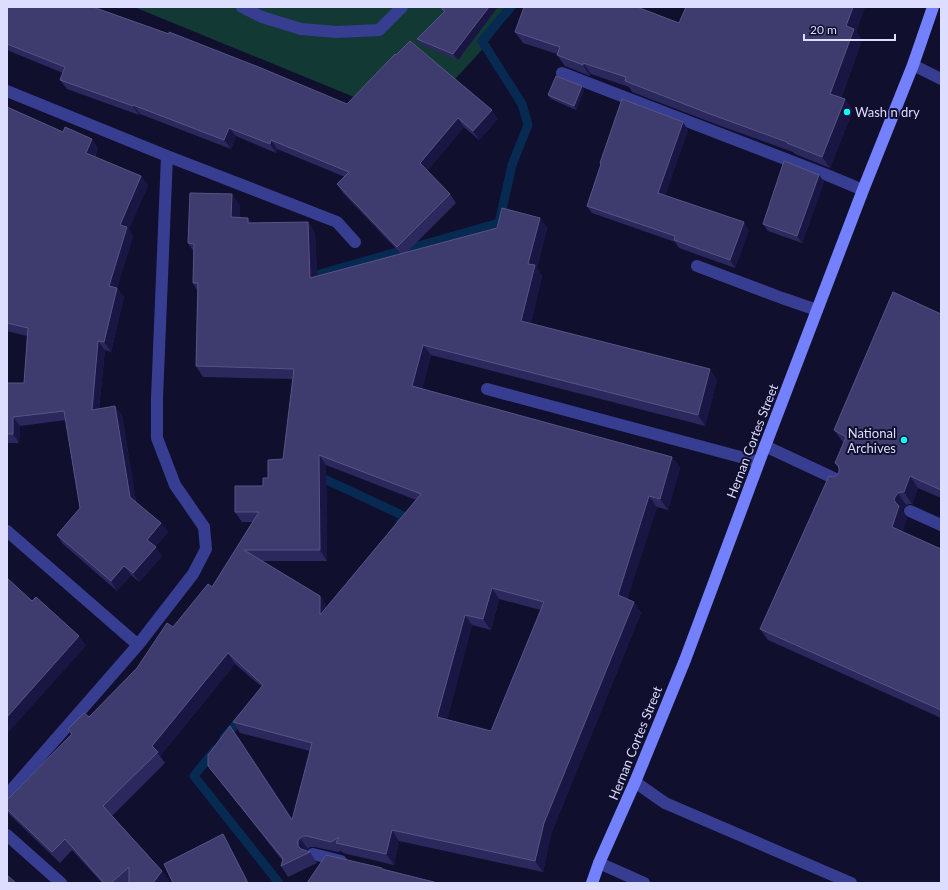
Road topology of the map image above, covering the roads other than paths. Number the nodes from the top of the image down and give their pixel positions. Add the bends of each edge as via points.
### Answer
1 (242, 7) edge
2 (402, 7) edge
3 (933, 7) edge
4 (913, 65) junction
5 (562, 73) edge
6 (941, 79) edge
7 (7, 91) edge
8 (168, 156) junction
9 (863, 190) junction
10 (355, 242) dead end
11 (696, 266) dead end
12 (817, 310) junction
13 (487, 389) dead end
14 (765, 446) junction
15 (759, 462) junction
16 (840, 481) edge
17 (910, 511) dead end
18 (941, 525) edge
19 (7, 530) edge
20 (138, 645) junction
21 (635, 782) junction
22 (7, 795) edge
23 (7, 835) edge
24 (313, 854) edge
25 (351, 863) edge
26 (599, 863) junction
27 (61, 883) edge
28 (592, 883) edge
29 (644, 883) edge
30 (851, 883) edge

1 - 2 street via 262,17 301,29 337,32 379,30
3 - 4 main road, Hernan Cortes Street
4 - 6 street
4 - 9 main road, Hernan Cortes Street
5 - 9 street
7 - 8 street
8 - 10 street via 336,222
8 - 20 street via 157,438 175,485 204,527 206,549 193,574
9 - 12 main road, Hernan Cortes Street
11 - 12 street
12 - 14 main road, Hernan Cortes Street
13 - 15 street
14 - 15 main road, Hernan Cortes Street
14 - 16 street
15 - 21 main road, Hernan Cortes Street via 685,660
17 - 18 street
19 - 20 street
20 - 22 street
21 - 26 main road, Hernan Cortes Street
21 - 30 street via 665,803
23 - 27 street
24 - 25 street
26 - 28 main road, Hernan Cortes Street
26 - 29 street

